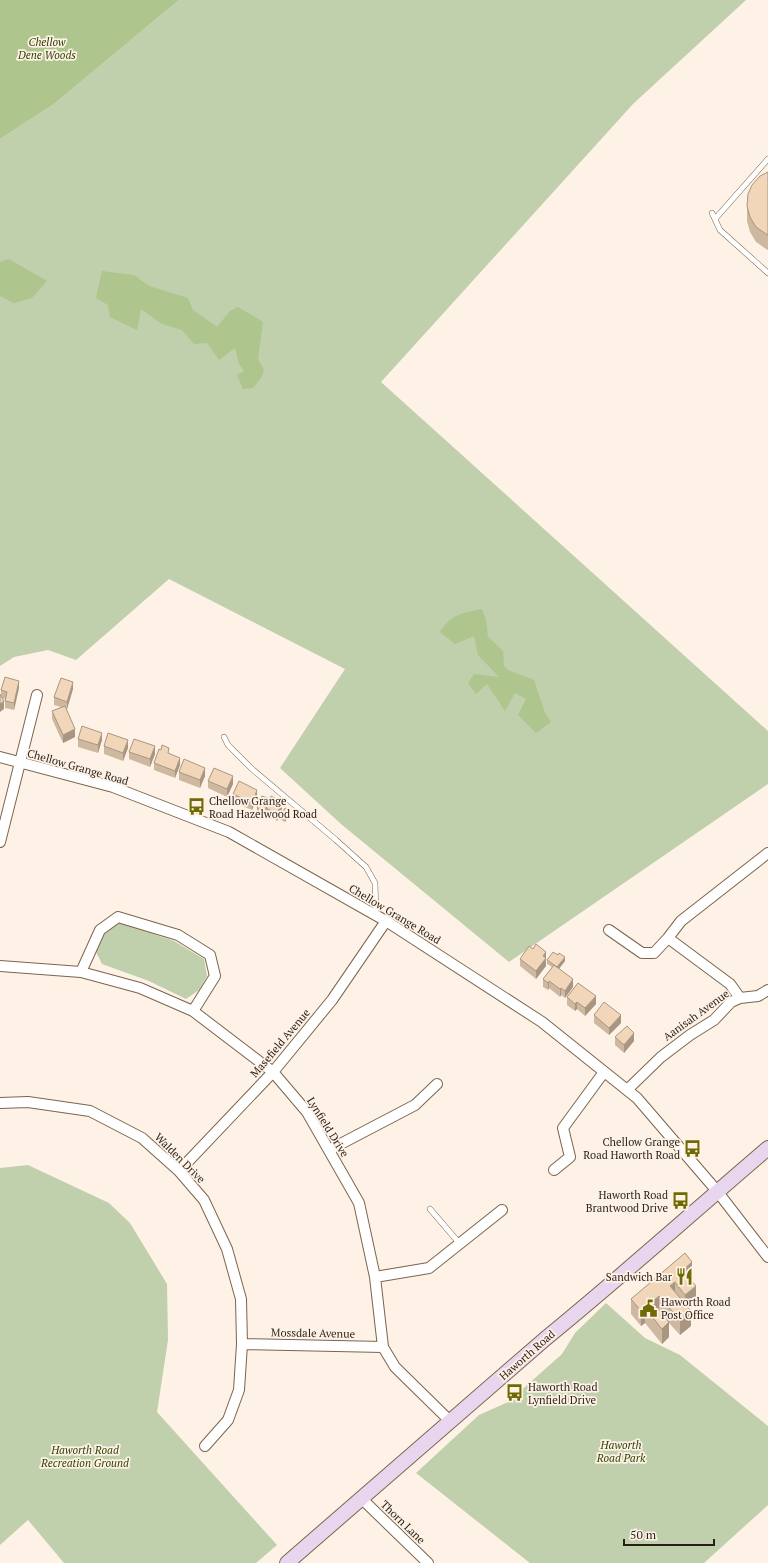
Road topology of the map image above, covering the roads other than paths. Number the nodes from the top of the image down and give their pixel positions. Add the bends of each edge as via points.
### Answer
1 (768, 159) edge
2 (712, 213) dead end
3 (715, 219) junction
4 (768, 273) edge
5 (37, 695) dead end
6 (224, 737) dead end
7 (0, 757) edge
8 (20, 763) junction
9 (0, 842) edge
10 (768, 853) edge
11 (376, 916) junction
12 (386, 921) junction
13 (609, 930) dead end
14 (668, 938) junction
15 (0, 966) edge
16 (81, 972) junction
17 (768, 990) edge
18 (740, 998) junction
19 (193, 1011) junction
20 (273, 1072) junction
21 (604, 1072) junction
22 (437, 1084) dead end
23 (628, 1090) junction
24 (0, 1103) edge
25 (768, 1148) edge
26 (328, 1150) junction
27 (554, 1170) dead end
28 (179, 1171) junction
29 (717, 1191) junction
30 (430, 1209) dead end
31 (502, 1210) dead end
32 (460, 1244) junction
33 (768, 1257) edge
34 (375, 1278) junction
35 (242, 1344) junction
36 (383, 1347) junction
37 (451, 1422) junction
38 (205, 1446) dead end
39 (361, 1498) junction
40 (287, 1563) edge
41 (428, 1563) edge

1 - 3 lane
2 - 3 lane
3 - 4 lane via 720,230
5 - 8 street
6 - 11 lane via 228,745 252,769 366,867 375,883
7 - 8 street, Chellow Grange Road
8 - 9 street
8 - 11 street, Chellow Grange Road via 113,787 229,832
10 - 14 street via 681,921
11 - 12 street, Chellow Grange Road
12 - 20 street, Masefield Avenue via 332,1000
12 - 21 street, Chellow Grange Road via 542,1022
13 - 14 street via 642,953 654,953
14 - 18 street via 730,984
15 - 16 street, Lynfield Drive
16 - 19 street, Lynfield Drive via 140,988
16 - 19 street via 100,930 118,917 178,936 210,955 214,976
17 - 18 street, Aanisah Avenue via 758,996
18 - 23 street, Aanisah Avenue via 731,1002 714,1020 666,1052
19 - 20 street, Lynfield Drive
20 - 26 street, Lynfield Drive via 307,1112
20 - 28 street, Masefield Avenue
21 - 23 street, Chellow Grange Road
21 - 27 street via 563,1128 570,1157
22 - 26 street via 415,1105
23 - 29 street, Chellow Grange Road
24 - 28 street, Walden Drive via 28,1102 90,1111 142,1138
25 - 29 main road, Haworth Road
26 - 34 street, Lynfield Drive via 359,1203
28 - 35 street, Walden Drive via 204,1200 227,1249 241,1299
29 - 33 street, Chellow Grange Road
29 - 37 main road, Haworth Road
30 - 32 lane
31 - 32 street
32 - 34 street via 429,1268
34 - 36 street, Lynfield Drive
35 - 36 street, Mossdale Avenue
35 - 38 street, Walden Drive via 239,1390 228,1420
36 - 37 street, Lynfield Drive via 395,1367
37 - 39 main road, Haworth Road
39 - 40 main road, Haworth Road
39 - 41 street, Thorn Lane

